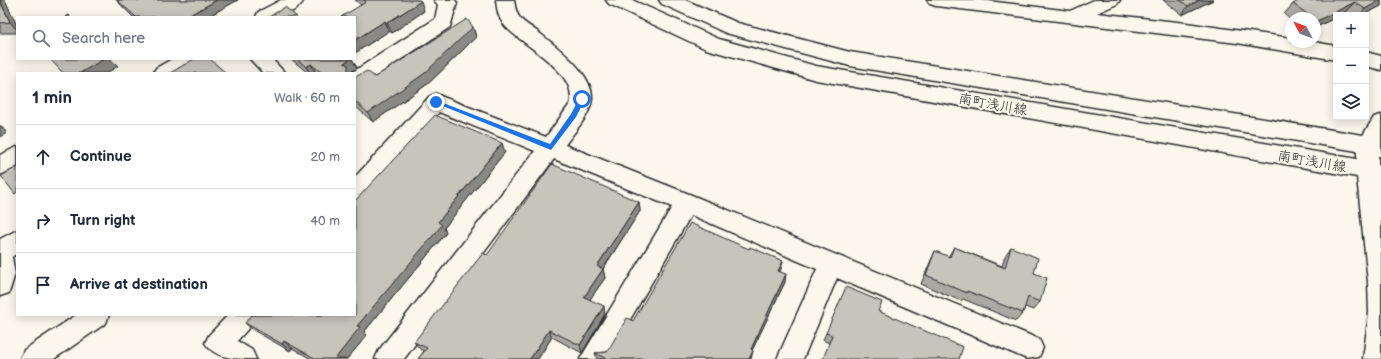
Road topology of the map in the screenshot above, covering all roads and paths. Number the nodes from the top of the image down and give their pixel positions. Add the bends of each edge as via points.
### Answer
1 (295, 0) edge
2 (443, 0) edge
3 (505, 0) edge
4 (614, 0) edge
5 (668, 0) edge
6 (936, 0) edge
7 (1112, 0) edge
8 (267, 16) edge
9 (1069, 18) junction
10 (1333, 51) edge
11 (186, 60) edge
12 (261, 60) edge
13 (1369, 60) edge
14 (1381, 63) edge
15 (165, 72) edge
16 (274, 72) edge
17 (356, 79) edge
18 (1381, 123) edge
19 (1374, 146) edge
20 (551, 148) junction
21 (16, 157) edge
22 (0, 166) edge
23 (1374, 173) edge
24 (356, 191) edge
25 (686, 203) junction
26 (16, 241) edge
27 (0, 252) edge
28 (0, 256) edge
29 (831, 265) junction
30 (0, 285) edge
31 (96, 316) edge
32 (243, 316) edge
33 (1030, 348) dead end
34 (33, 359) edge
35 (243, 359) edge
36 (388, 359) edge
37 (593, 359) edge
38 (790, 359) edge
39 (1376, 359) edge

1 - 8 street
2 - 17 street via 448,3 443,22
3 - 20 street via 506,14 511,21 570,71 581,88 580,104
4 - 23 street, 南町浅川線 via 713,44 816,73
5 - 19 street, 南町浅川線 via 733,28 850,59
6 - 9 street
7 - 9 street
9 - 10 street via 1157,25 1274,40
11 - 15 street
12 - 16 street
13 - 14 street
18 - 19 street
19 - 23 street
20 - 24 street via 436,102
20 - 25 street
20 - 36 street
21 - 22 street
23 - 39 street via 1381,312
25 - 29 street
25 - 37 street
26 - 27 street
28 - 30 street via 3,274
29 - 33 street
29 - 38 street
31 - 34 street
32 - 35 street via 218,344

